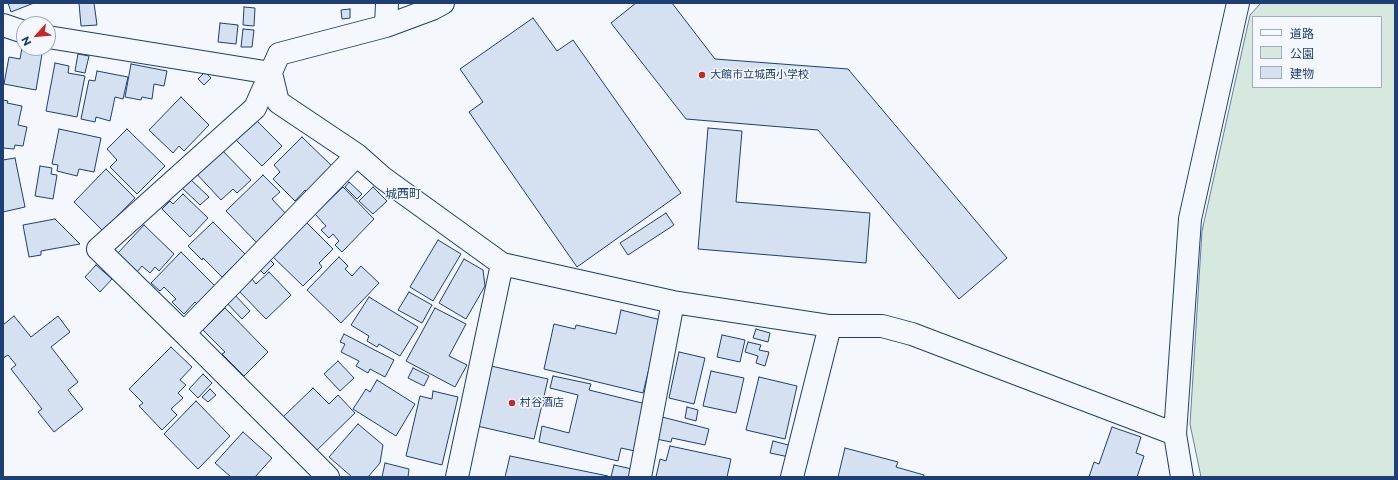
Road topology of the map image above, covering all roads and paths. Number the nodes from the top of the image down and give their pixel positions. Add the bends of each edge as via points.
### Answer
1 (388, 3) edge
2 (443, 3) edge
3 (1238, 3) edge
4 (3, 25) edge
5 (386, 26) junction
6 (16, 29) edge
7 (56, 38) edge
8 (271, 73) junction
9 (357, 155) junction
10 (502, 264) junction
11 (673, 302) junction
12 (830, 326) junction
13 (184, 333) junction
14 (1175, 434) junction
15 (328, 477) edge
16 (457, 477) edge
17 (640, 477) edge
18 (792, 477) edge
19 (1182, 477) edge

1 - 5 street
2 - 5 street
3 - 14 street via 1190,219
4 - 6 street
5 - 8 street via 279,54
7 - 8 street
8 - 9 street via 278,102
8 - 13 street via 255,108 98,249
9 - 10 street via 383,178
9 - 13 street
10 - 11 street
10 - 16 street
11 - 12 street
11 - 17 street
12 - 14 street via 882,326 912,334
12 - 18 street
13 - 15 street
14 - 19 street

